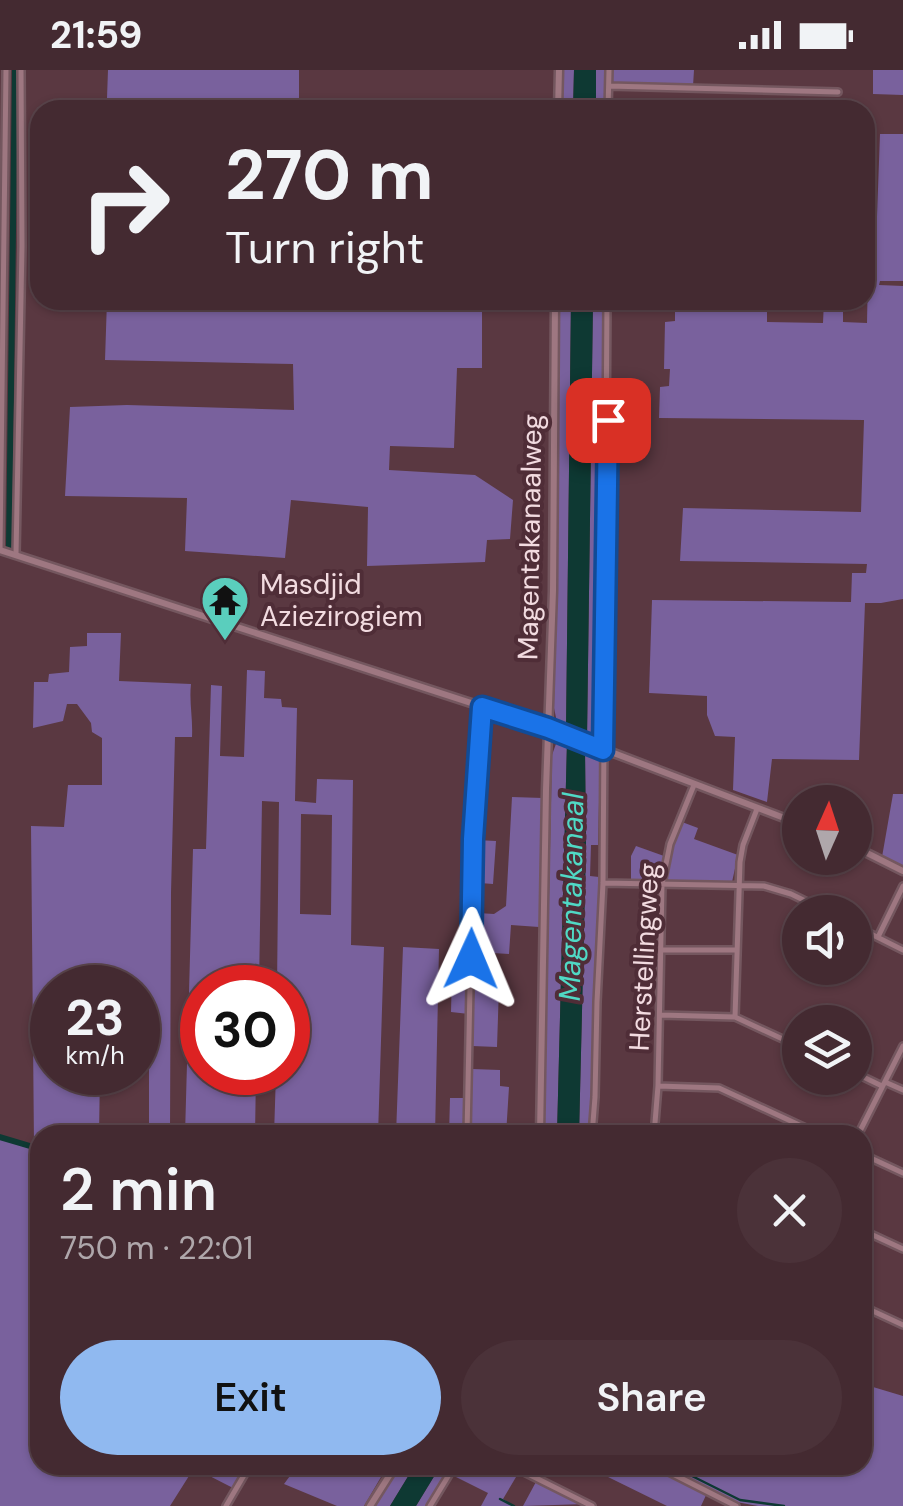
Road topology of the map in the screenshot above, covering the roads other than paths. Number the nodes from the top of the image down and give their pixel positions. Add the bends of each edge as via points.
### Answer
1 (6, 70) edge
2 (21, 70) edge
3 (558, 70) edge
4 (609, 70) edge
5 (609, 86) junction
6 (838, 92) dead end
7 (558, 100) edge
8 (608, 100) edge
9 (555, 310) edge
10 (607, 310) edge
11 (0, 550) edge
12 (16, 555) junction
13 (482, 707) junction
14 (548, 728) junction
15 (603, 750) junction
16 (694, 784) junction
17 (757, 809) junction
18 (782, 818) edge
19 (872, 856) edge
20 (903, 871) edge
21 (603, 883) junction
22 (662, 884) junction
23 (739, 885) junction
24 (903, 886) edge
25 (791, 895) edge
26 (872, 934) edge
27 (878, 937) junction
28 (661, 950) junction
29 (738, 950) junction
30 (903, 950) edge
31 (660, 1015) junction
32 (735, 1017) junction
33 (782, 1039) edge
34 (903, 1046) edge
35 (872, 1079) edge
36 (884, 1084) junction
37 (658, 1086) junction
38 (903, 1090) edge
39 (467, 1125) edge
40 (540, 1125) edge
41 (593, 1125) edge
42 (655, 1125) edge
43 (800, 1125) edge
44 (863, 1125) edge
45 (872, 1159) edge
46 (903, 1173) edge
47 (872, 1235) edge
48 (903, 1249) edge
49 (872, 1311) edge
50 (903, 1325) edge
51 (244, 1475) edge
52 (390, 1475) edge
53 (450, 1475) edge
54 (530, 1475) edge
55 (674, 1475) edge
56 (226, 1506) edge
57 (370, 1506) edge
58 (430, 1506) edge
59 (592, 1506) edge
60 (736, 1506) edge

1 - 11 street
2 - 12 street
3 - 7 street
4 - 5 street
5 - 6 street
5 - 8 street
9 - 14 street, Magentakanaalweg
10 - 15 street
11 - 12 street
12 - 13 street
13 - 14 street
13 - 39 street
14 - 15 street
14 - 40 street, Magentakanaalweg
15 - 16 street
15 - 21 street
16 - 17 street
16 - 22 street, Herstellingweg
17 - 18 street
17 - 23 street via 743,845
19 - 20 street
21 - 22 street
21 - 41 street
22 - 23 street
22 - 28 street, Herstellingweg
23 - 25 street
23 - 29 street
24 - 27 street
26 - 27 street
27 - 30 street
28 - 29 street
28 - 31 street, Herstellingweg
29 - 32 street
31 - 32 street
31 - 37 street, Herstellingweg
32 - 33 street
34 - 36 street
35 - 36 street
36 - 38 street
36 - 44 street
37 - 42 street, Herstellingweg
37 - 43 street via 720,1088
45 - 46 street
47 - 48 street
49 - 50 street
51 - 56 street
52 - 57 street
53 - 58 street
54 - 59 street
55 - 60 street

